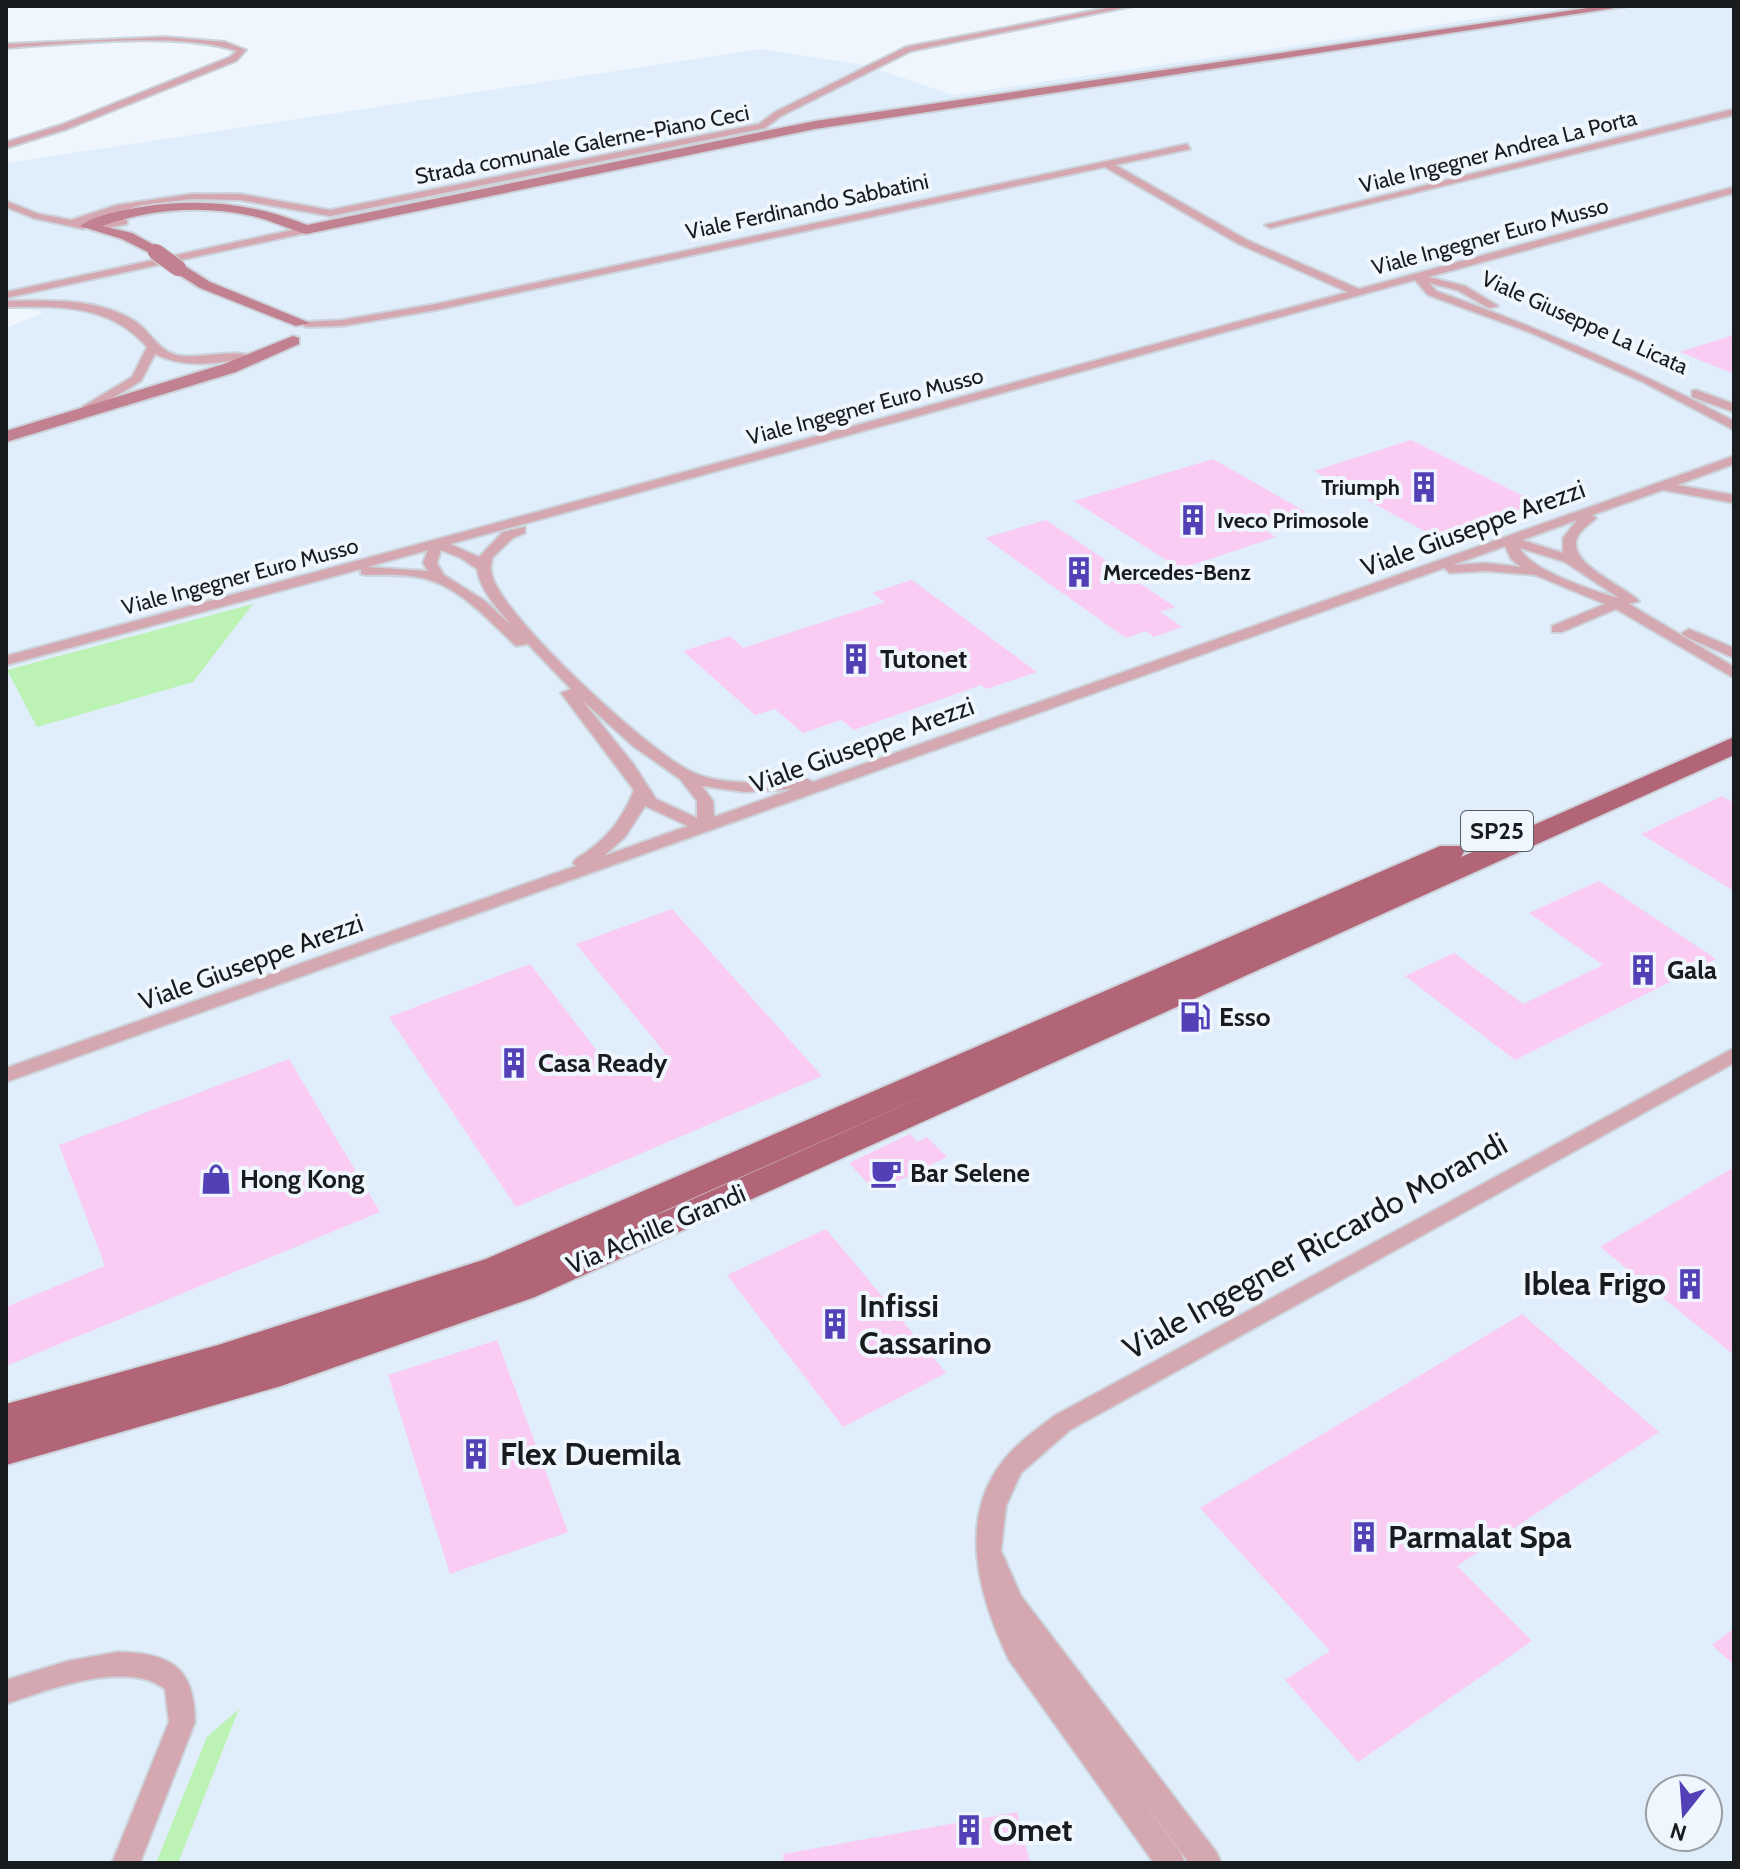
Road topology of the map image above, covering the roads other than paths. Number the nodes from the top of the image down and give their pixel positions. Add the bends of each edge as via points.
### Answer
1 (1129, 6) edge
2 (1623, 6) edge
3 (6, 46) edge
4 (1734, 112) edge
5 (6, 145) edge
6 (1187, 147) dead end
7 (1106, 164) junction
8 (1734, 190) edge
9 (6, 204) edge
10 (128, 224) junction
11 (1270, 225) dead end
12 (85, 226) junction
13 (306, 230) junction
14 (1508, 252) junction
15 (1418, 277) junction
16 (58, 283) junction
17 (1359, 293) junction
18 (1472, 294) junction
19 (6, 295) edge
20 (1444, 298) junction
21 (252, 301) junction
22 (6, 304) edge
23 (56, 304) junction
24 (1311, 306) junction
25 (268, 331) junction
26 (302, 331) junction
27 (153, 346) junction
28 (243, 356) junction
29 (201, 377) junction
30 (1734, 408) edge
31 (74, 416) junction
32 (1730, 424) edge
33 (6, 437) edge
34 (1733, 449) edge
35 (1707, 470) junction
36 (1734, 477) edge
37 (1661, 486) junction
38 (1734, 498) edge
39 (1606, 506) junction
40 (559, 512) junction
41 (1510, 541) junction
42 (437, 544) junction
43 (1579, 566) junction
44 (484, 567) junction
45 (1416, 575) junction
46 (1551, 577) junction
47 (439, 578) junction
48 (304, 580) junction
49 (1622, 601) junction
50 (1557, 629) dead end
51 (1734, 654) edge
52 (6, 661) edge
53 (1734, 673) edge
54 (1734, 727) edge
55 (1734, 745) edge
56 (684, 774) junction
57 (832, 781) junction
58 (642, 791) junction
59 (706, 826) junction
60 (559, 878) junction
61 (1272, 942) junction
62 (1734, 1055) edge
63 (6, 1075) edge
64 (6, 1420) edge
65 (6, 1448) edge
66 (991, 1549) junction
67 (6, 1692) edge
68 (126, 1863) edge
69 (1171, 1863) edge
70 (1207, 1863) edge

1 - 12 street, Strada comunale Galerne-Piano Ceci via 909,49 762,126 330,213 251,198 209,197 142,205
2 - 13 street via 815,125
3 - 5 street via 158,40 220,43 242,50 241,55 64,127
4 - 11 street, Viale Ingegner Andrea La Porta
6 - 7 street, Viale Ferdinando Sabbatini
7 - 17 street via 1243,242
7 - 26 street, Viale Ferdinando Sabbatini
8 - 14 street, Viale Ingegner Euro Musso
9 - 12 street
10 - 12 street
10 - 12 street
10 - 13 street via 178,208 233,207 267,213
10 - 21 street, bridge via 156,252 205,285
13 - 16 street
14 - 15 street, Viale Ingegner Euro Musso
14 - 18 street via 1465,273 1464,284
15 - 17 street, Viale Ingegner Euro Musso
15 - 18 street, Viale Giuseppe La Licata
15 - 20 street via 1426,289
16 - 19 street
16 - 23 street via 48,296
17 - 24 street, Viale Ingegner Euro Musso
18 - 30 street, Viale Giuseppe La Licata via 1540,329
20 - 24 street via 1375,294
20 - 32 street via 1633,374
21 - 25 street via 268,320
21 - 26 street
22 - 23 street
23 - 27 street via 128,322
24 - 40 street, Viale Ingegner Euro Musso
25 - 26 street via 272,340
25 - 28 street
26 - 29 street
27 - 28 street via 196,361
27 - 31 street via 137,379
28 - 29 street
29 - 31 street
31 - 33 street
32 - 34 street
34 - 35 street, Viale Giuseppe Arezzi
35 - 36 street
35 - 37 street, Viale Giuseppe Arezzi
35 - 38 street
37 - 38 street
37 - 39 street, Viale Giuseppe Arezzi
39 - 41 street, Viale Giuseppe Arezzi
39 - 43 street via 1572,529 1569,548
40 - 42 street, Viale Ingegner Euro Musso
40 - 44 street via 508,535 494,546
41 - 43 street
41 - 45 street, Viale Giuseppe Arezzi
41 - 46 street via 1522,562
42 - 44 street
42 - 47 street via 430,563
42 - 48 street, Viale Ingegner Euro Musso
43 - 49 street
44 - 56 street via 510,615 548,655 612,719
45 - 46 street via 1486,567
45 - 57 street, Viale Giuseppe Arezzi
46 - 49 street
47 - 48 street via 388,570
47 - 58 street via 480,604 573,697
48 - 52 street, Viale Ingegner Euro Musso
49 - 50 street
49 - 51 street
49 - 53 street
54 - 61 main road, SP25
55 - 61 main road, SP25
56 - 57 street via 748,787
56 - 59 street via 705,801
57 - 59 street, Viale Giuseppe Arezzi
58 - 59 street via 664,812
58 - 60 street via 633,820 619,835
59 - 60 street, Viale Giuseppe Arezzi
60 - 63 street, Viale Giuseppe Arezzi
61 - 64 main road, Via Achille Grandi via 499,1269 218,1360
61 - 65 main road, Via Achille Grandi via 522,1287 281,1371
62 - 66 street, Viale Ingegner Riccardo Morandi via 1062,1423 1025,1452 1002,1483 992,1514
66 - 69 street, Viale Ingegner Riccardo Morandi via 990,1584 1018,1652
66 - 70 street, Viale Ingegner Riccardo Morandi via 1011,1603
67 - 68 street via 112,1664 150,1666 173,1679 183,1700 182,1722

